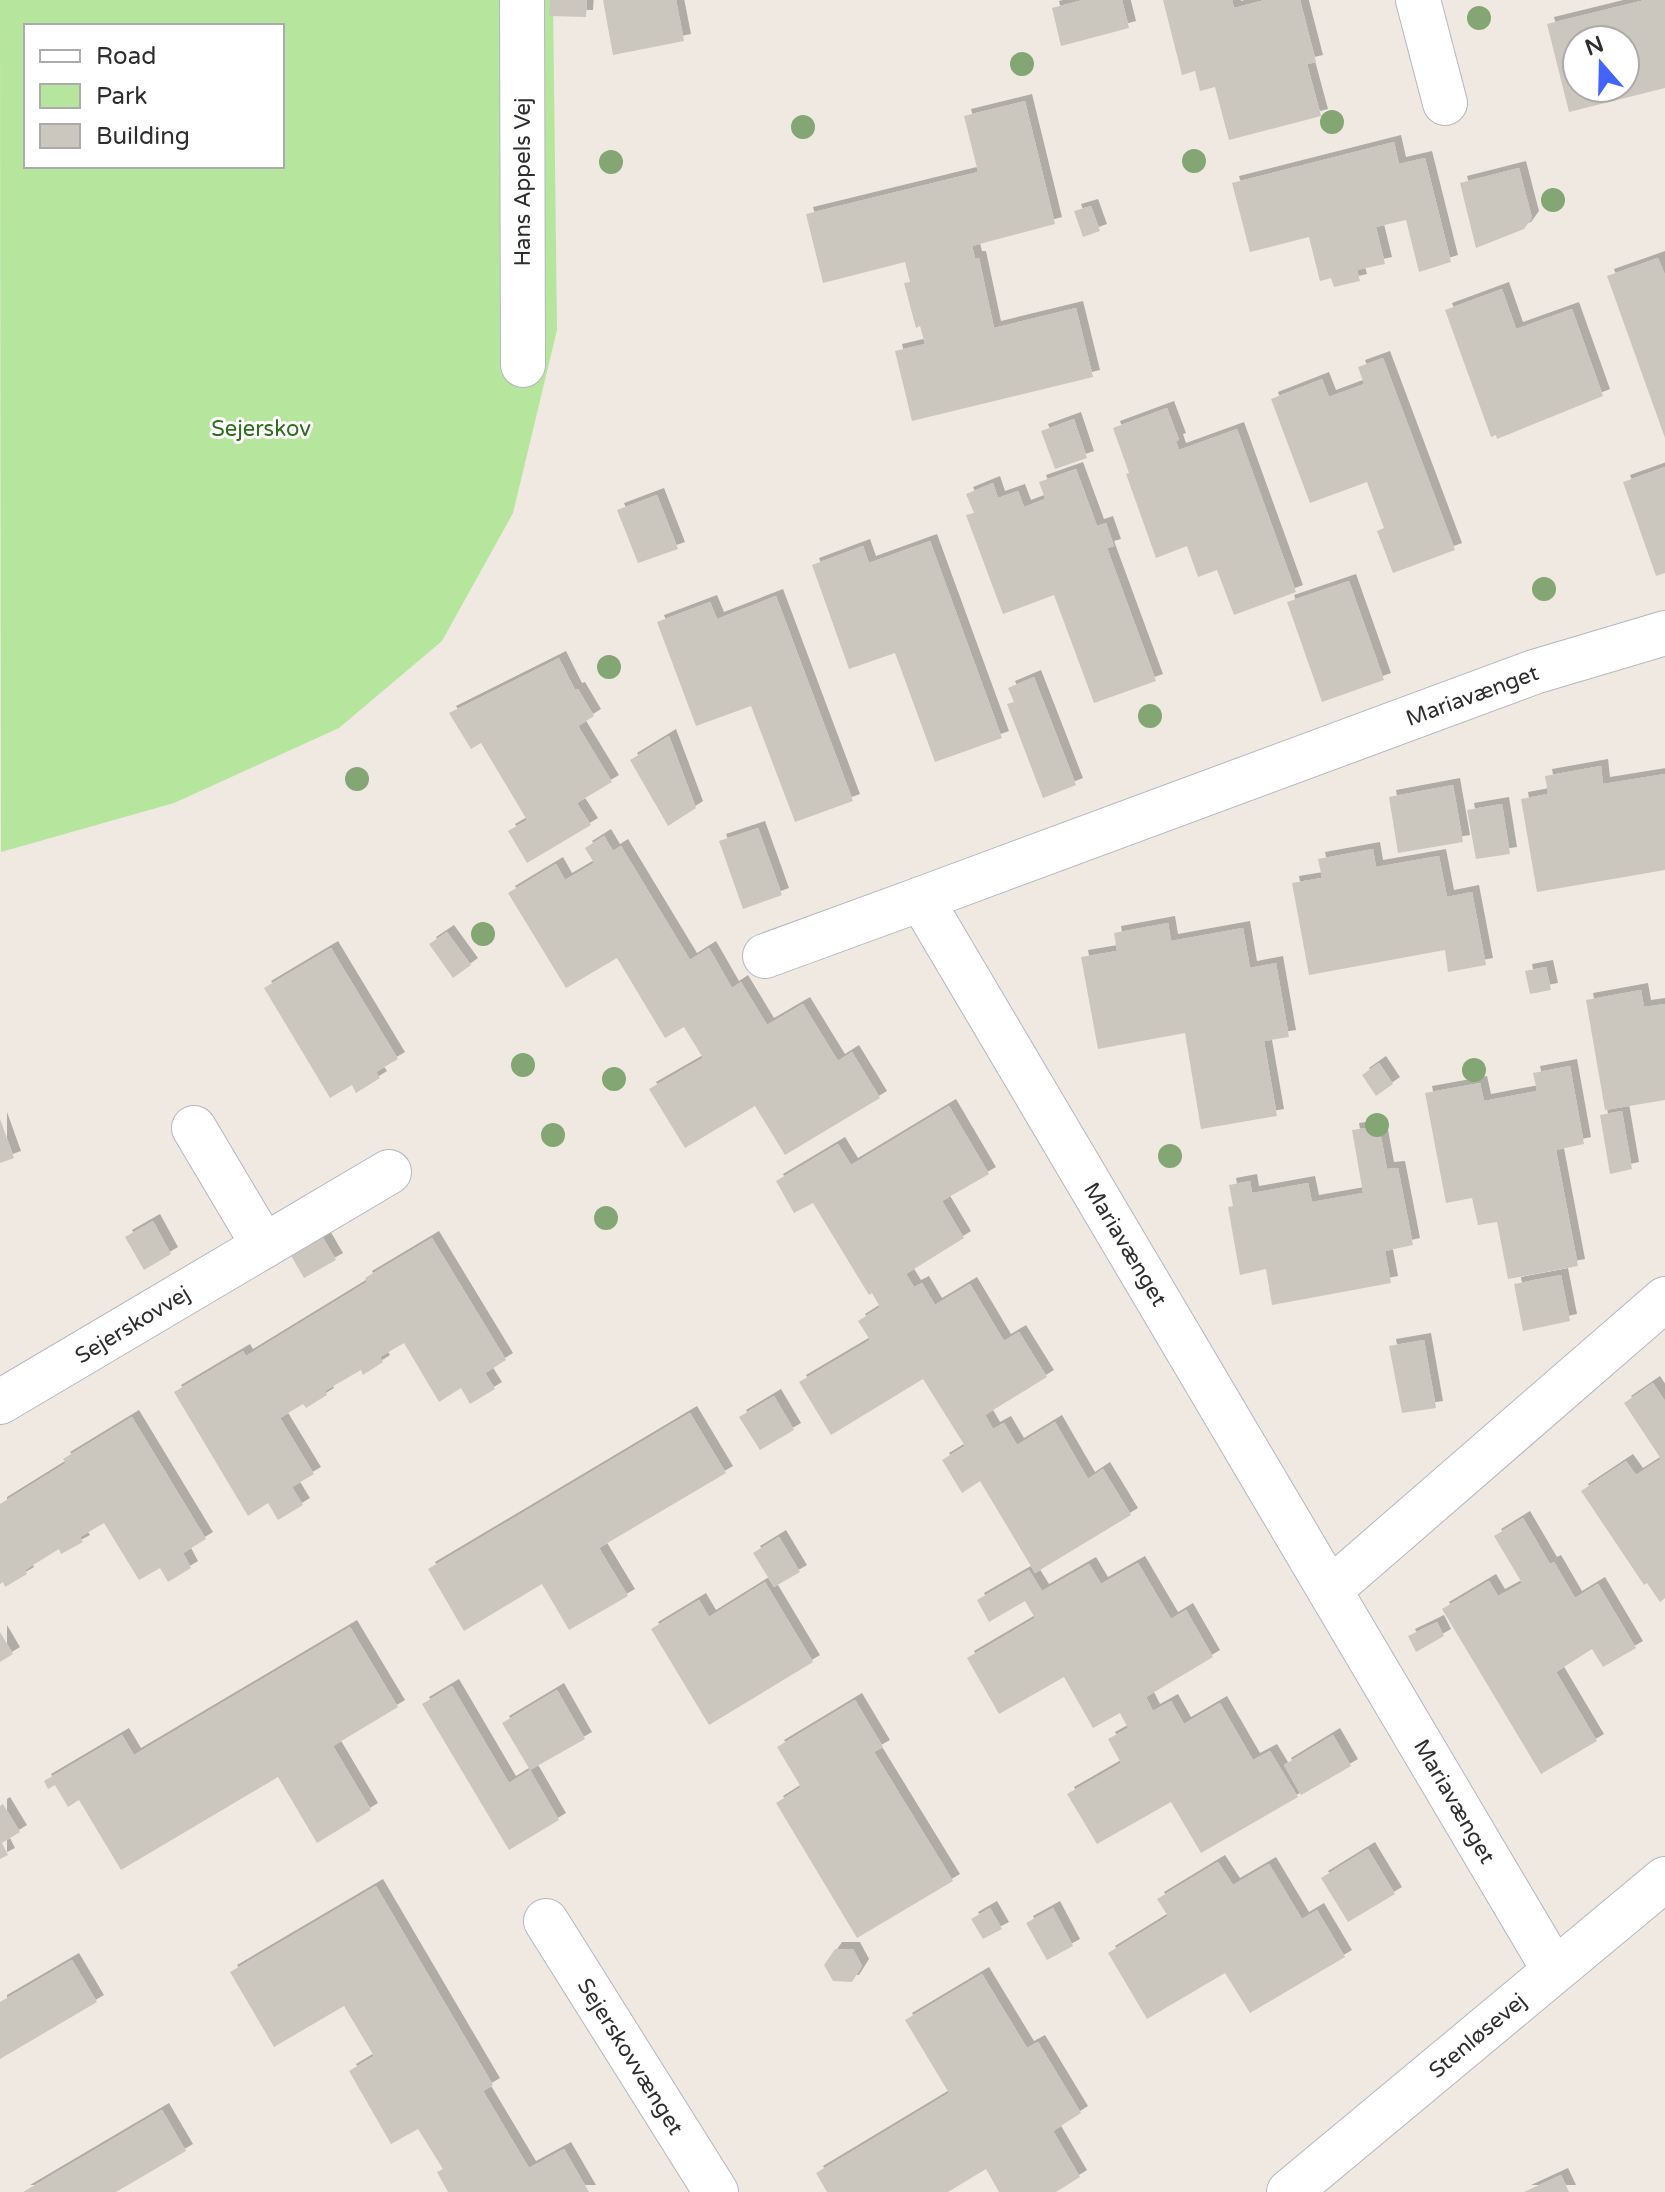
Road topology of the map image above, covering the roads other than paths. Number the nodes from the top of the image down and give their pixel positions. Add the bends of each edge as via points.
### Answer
1 (522, 0) edge
2 (1418, 0) edge
3 (1445, 103) dead end
4 (523, 365) dead end
5 (1665, 633) edge
6 (921, 899) junction
7 (765, 956) dead end
8 (194, 1128) dead end
9 (389, 1172) dead end
10 (264, 1246) junction
11 (1665, 1299) edge
12 (0, 1402) edge
13 (1331, 1589) junction
14 (1665, 1879) edge
15 (546, 1921) dead end
16 (1554, 1970) junction
17 (716, 2192) edge
18 (1289, 2192) edge

1 - 4 street, Hans Appels Vej
2 - 3 street
5 - 6 street, Mariavænget via 1534,672
6 - 7 street, Mariavænget
6 - 13 street, Mariavænget
8 - 10 street
9 - 10 street, Sejerskovvej
10 - 12 street, Sejerskovvej
11 - 13 street
13 - 16 street, Mariavænget
14 - 16 street, Stenløsevej
15 - 17 street, Sejerskovvænget
16 - 18 street, Stenløsevej

